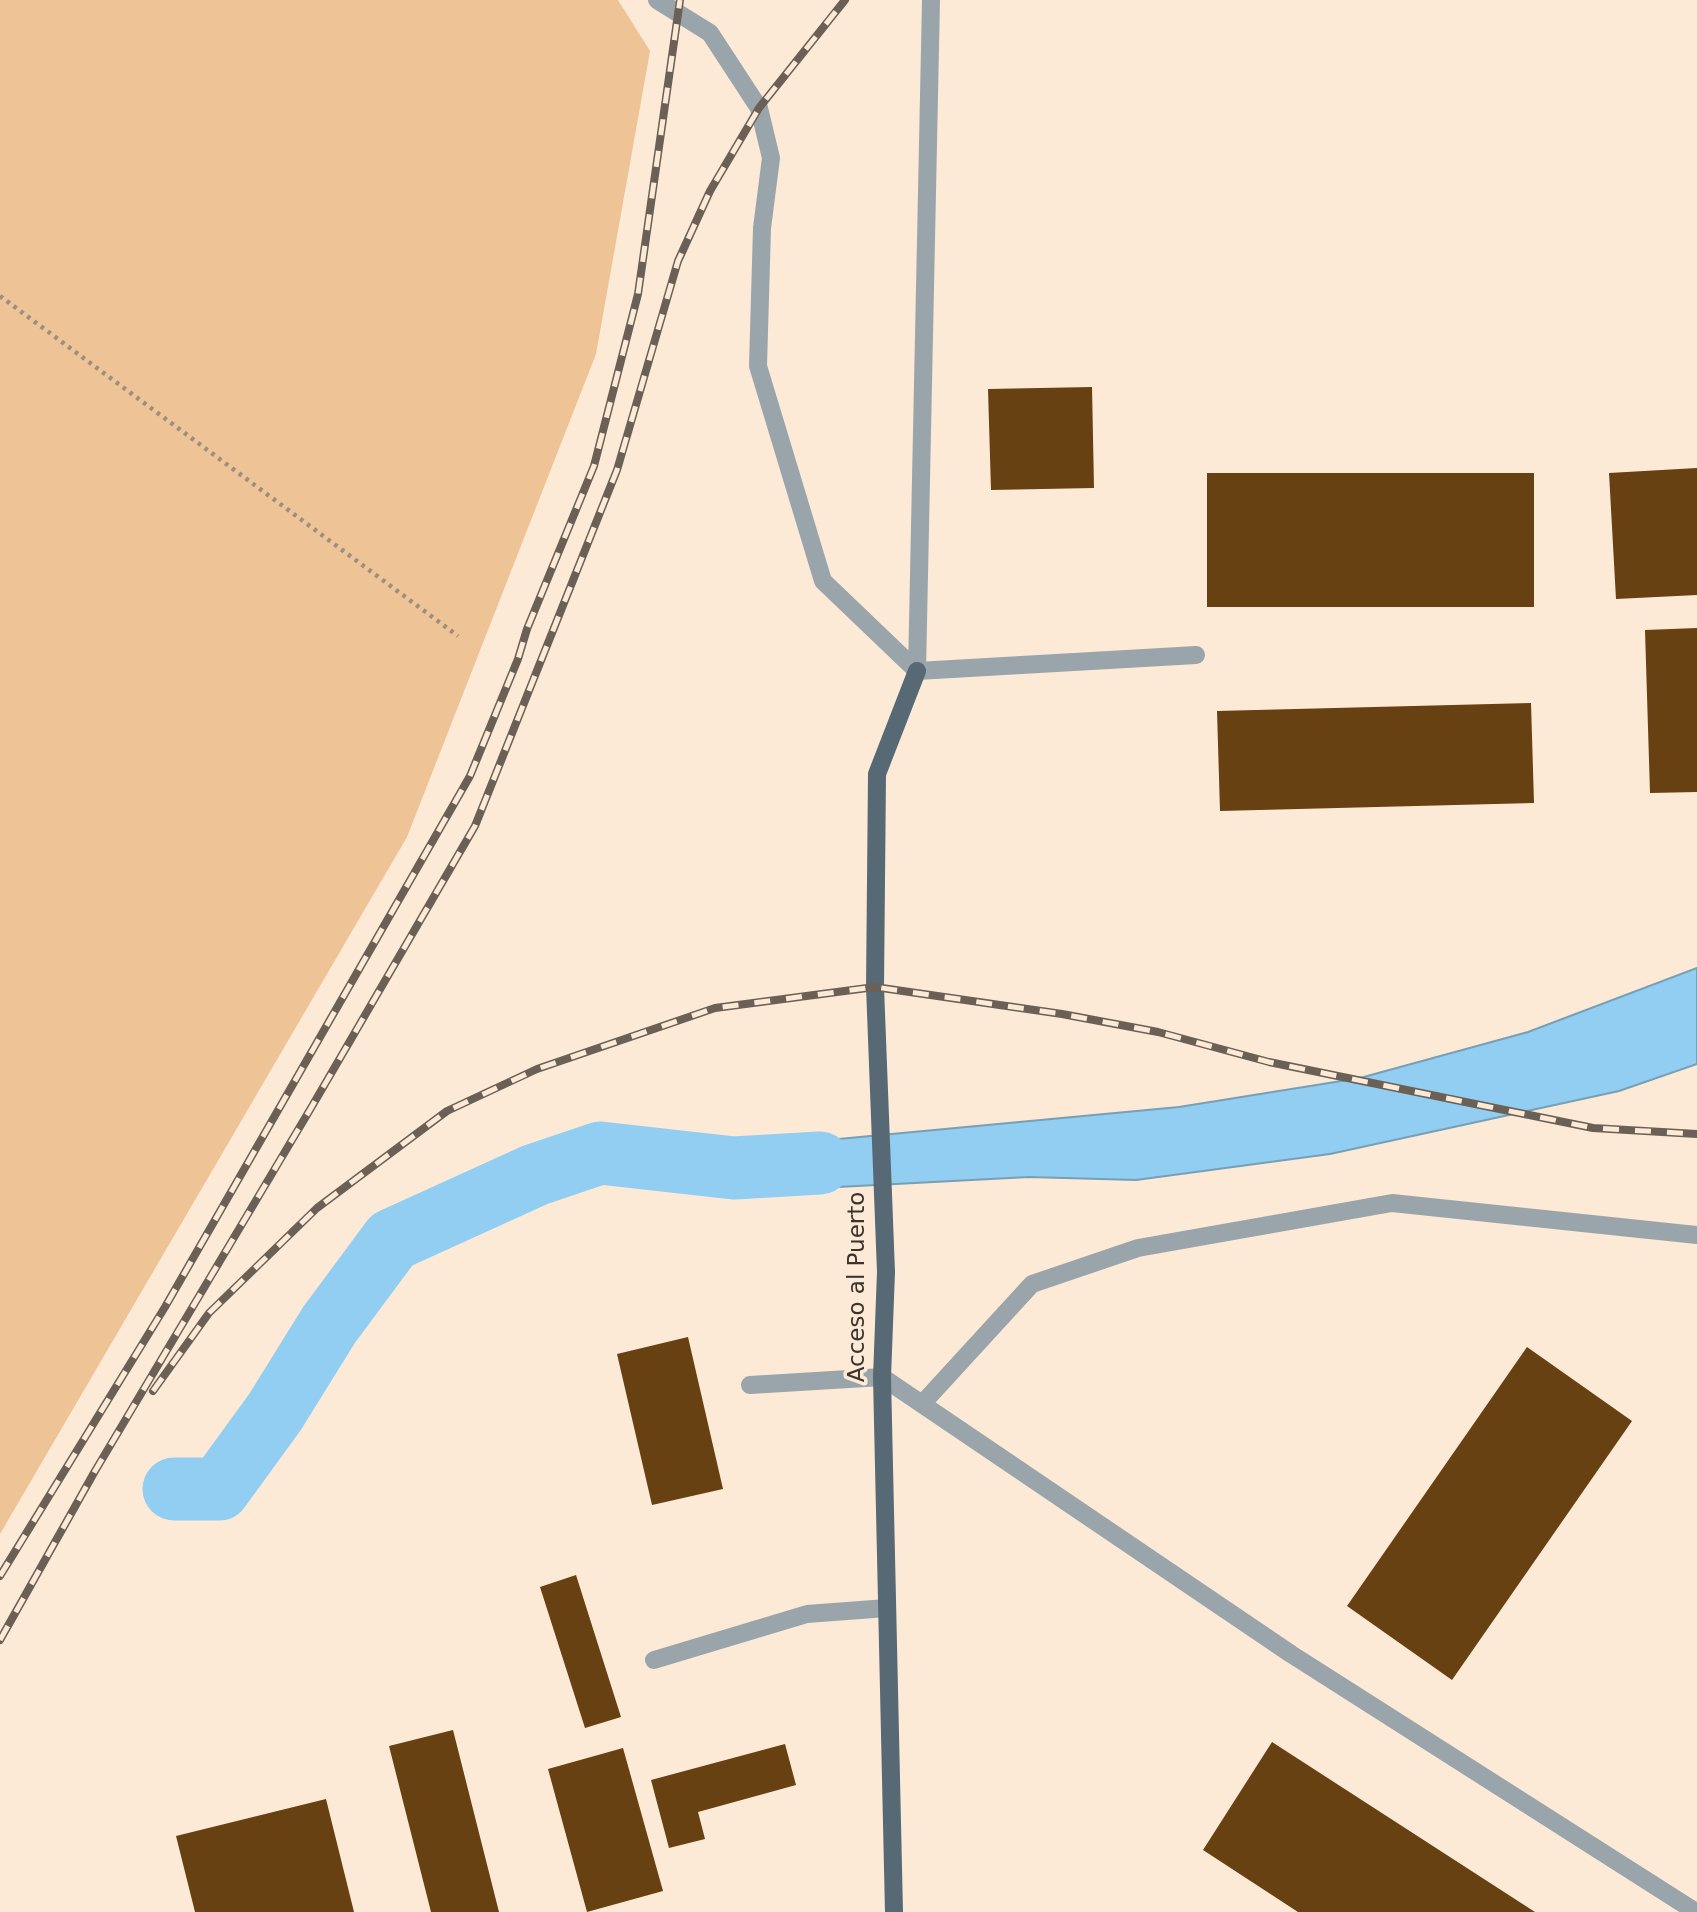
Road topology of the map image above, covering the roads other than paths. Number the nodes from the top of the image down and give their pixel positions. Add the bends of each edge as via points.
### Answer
1 (657, 0) edge
2 (931, 0) edge
3 (1196, 655) dead end
4 (916, 671) junction
5 (1697, 1235) edge
6 (882, 1377) junction
7 (750, 1385) dead end
8 (922, 1404) junction
9 (887, 1608) junction
10 (654, 1660) dead end
11 (894, 1912) edge
12 (1696, 1912) edge

1 - 4 lane via 710,33 759,108 771,158 762,229 758,366 823,581
2 - 4 lane
3 - 4 lane
4 - 6 main road, Acceso al Puerto via 877,774 875,988 886,1272
5 - 8 lane via 1392,1203 1138,1248 1032,1284
6 - 7 lane
6 - 8 lane
6 - 9 main road, Acceso al Puerto
8 - 12 lane via 1291,1654
9 - 10 lane via 807,1614
9 - 11 main road, Acceso al Puerto

